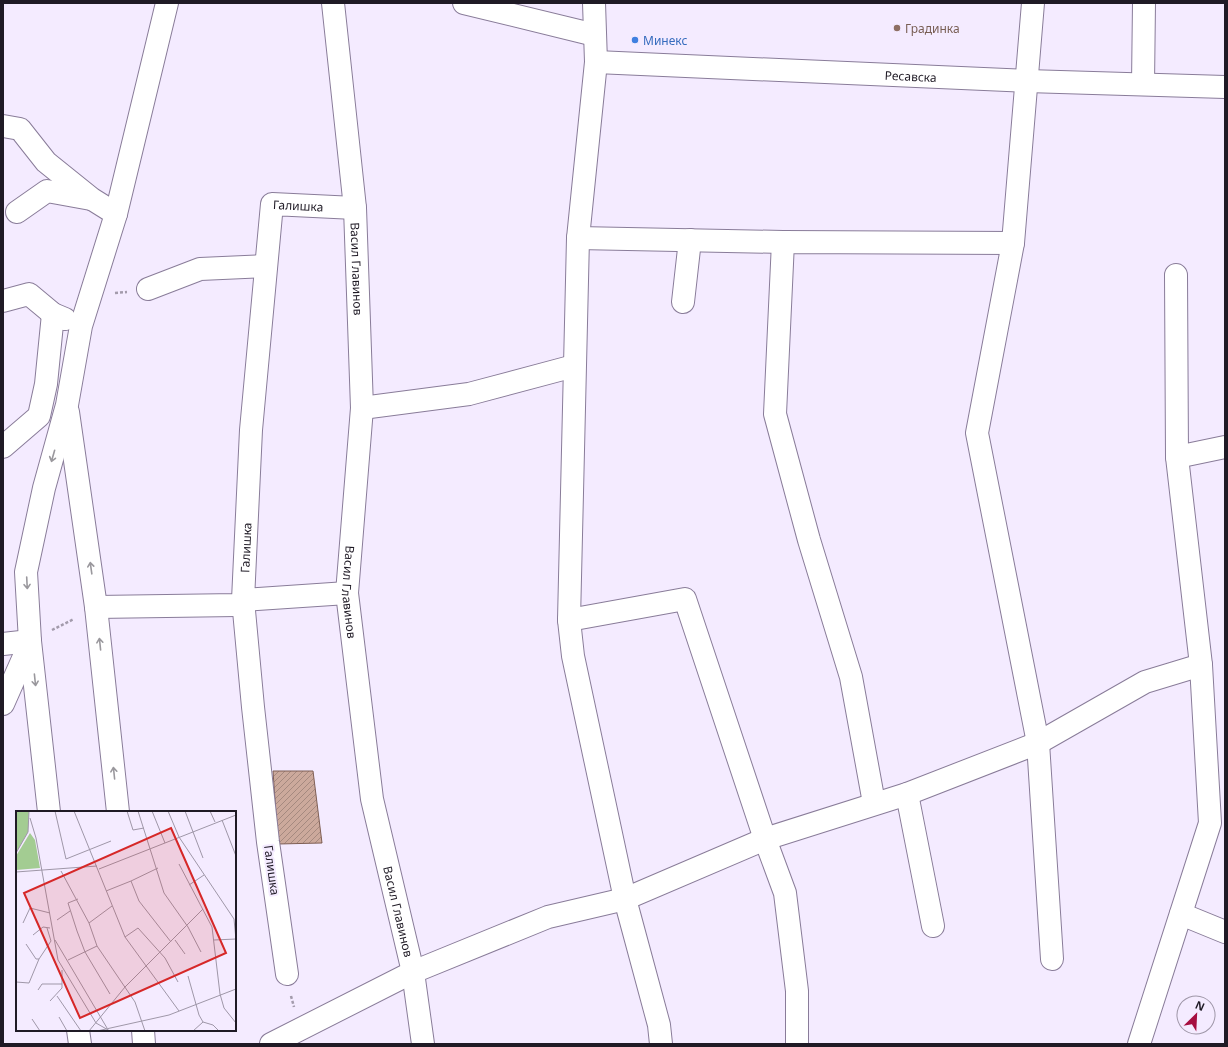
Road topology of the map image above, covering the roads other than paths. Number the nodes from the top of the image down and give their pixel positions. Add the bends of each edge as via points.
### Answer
1 (167, 3) edge
2 (333, 3) edge
3 (464, 3) edge
4 (594, 3) edge
5 (1033, 3) edge
6 (1144, 3) edge
7 (595, 35) junction
8 (596, 62) junction
9 (1027, 81) junction
10 (1143, 84) junction
11 (1225, 87) edge
12 (3, 126) edge
13 (92, 199) junction
14 (355, 208) junction
15 (17, 212) dead end
16 (116, 214) junction
17 (578, 238) junction
18 (690, 240) junction
19 (783, 242) junction
20 (1013, 243) junction
21 (266, 266) junction
22 (1176, 276) dead end
23 (148, 289) road end
24 (3, 301) edge
25 (683, 302) dead end
26 (53, 314) junction
27 (81, 326) junction
28 (574, 366) junction
29 (67, 405) junction
30 (362, 408) junction
31 (3, 447) edge
32 (1225, 447) edge
33 (1177, 457) junction
34 (347, 593) junction
35 (244, 600) junction
36 (96, 607) junction
37 (569, 620) junction
38 (30, 642) junction
39 (3, 644) edge
40 (1201, 665) junction
41 (3, 704) edge
42 (1038, 743) junction
43 (907, 794) junction
44 (874, 803) junction
45 (50, 811) edge
46 (118, 811) edge
47 (765, 839) junction
48 (625, 899) junction
49 (1181, 914) junction
50 (933, 926) dead end
51 (1225, 932) edge
52 (1052, 958) dead end
53 (413, 972) junction
54 (287, 974) road end
55 (78, 1031) edge
56 (143, 1031) edge
57 (80, 1044) edge
58 (144, 1044) edge
59 (271, 1044) edge
60 (423, 1044) edge
61 (661, 1044) edge
62 (797, 1044) edge
63 (1139, 1044) edge

1 - 16 street
2 - 14 street, Васил Главинов
3 - 7 street
4 - 7 street
5 - 9 street
6 - 10 street
7 - 8 street
8 - 9 street, Ресавска
8 - 17 street
9 - 10 street, Ресавска
9 - 20 street
10 - 11 street, Ресавска
12 - 13 street via 20,129 46,162
13 - 15 street via 46,192
13 - 16 street
14 - 21 street, Галишка via 272,204
14 - 30 street, Васил Главинов
16 - 27 street
17 - 18 street
17 - 28 street
18 - 19 street
18 - 25 street
19 - 20 street
19 - 44 street via 775,414 809,540 851,677
20 - 42 street via 977,433
21 - 23 street via 200,269
21 - 35 street, Галишка via 251,430
22 - 33 street
24 - 26 street via 29,294
26 - 27 street
26 - 31 street via 40,416
27 - 29 street
28 - 30 street via 469,394
28 - 37 street
36 -> 29 street
29 -> 38 street via 44,488 26,572
30 - 34 street, Васил Главинов
32 - 33 street
33 - 40 street
34 - 35 street
34 - 53 street, Васил Главинов via 372,799
35 - 36 street via 237,605
35 - 54 street, Галишка via 268,842
46 -> 36 street
37 - 47 street via 686,599
37 - 48 street via 573,656
38 - 39 street
38 - 41 street
38 -> 45 street
40 - 42 street via 1145,682
40 - 49 street via 1210,823
42 - 43 street
42 - 52 street
43 - 44 street
43 - 50 street
44 - 47 street
47 - 48 street
47 - 62 street via 785,893 797,992
48 - 53 street via 548,917
48 - 61 street via 659,1025
49 - 51 street
49 - 63 street
53 - 59 street
53 - 60 street, Васил Главинов
55 - 57 street
56 - 58 street

